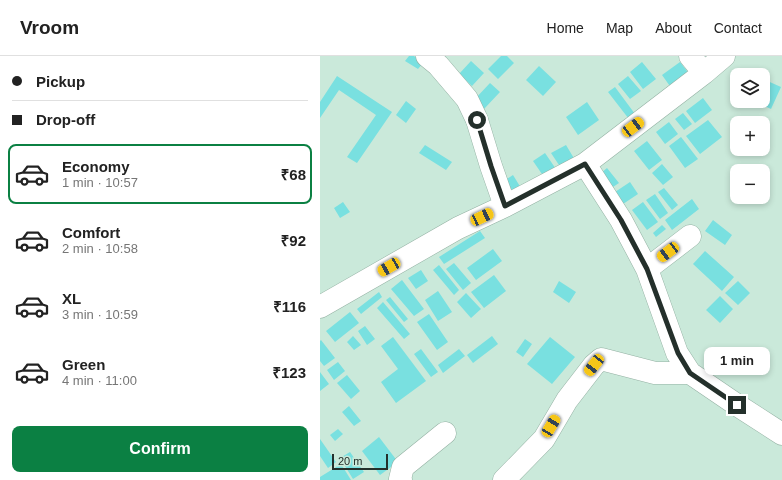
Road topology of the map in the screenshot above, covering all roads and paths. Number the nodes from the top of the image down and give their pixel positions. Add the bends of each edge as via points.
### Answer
1 (427, 56) edge
2 (690, 56) edge
3 (724, 56) edge
4 (704, 73) junction
5 (585, 164) junction
6 (505, 206) junction
7 (690, 236) dead end
8 (647, 269) junction
9 (320, 307) edge
10 (690, 373) junction
11 (445, 433) dead end
12 (782, 434) edge
13 (402, 473) edge
14 (385, 480) edge
15 (504, 480) edge

1 - 6 street via 438,64 467,99 477,120
2 - 4 street
3 - 4 street
4 - 5 street
5 - 6 street
5 - 8 street via 621,220
6 - 9 street via 458,228
7 - 8 street
8 - 10 street via 678,353
10 - 12 street
10 - 15 street via 655,373 601,359 567,400 544,439
11 - 13 street
13 - 14 street

